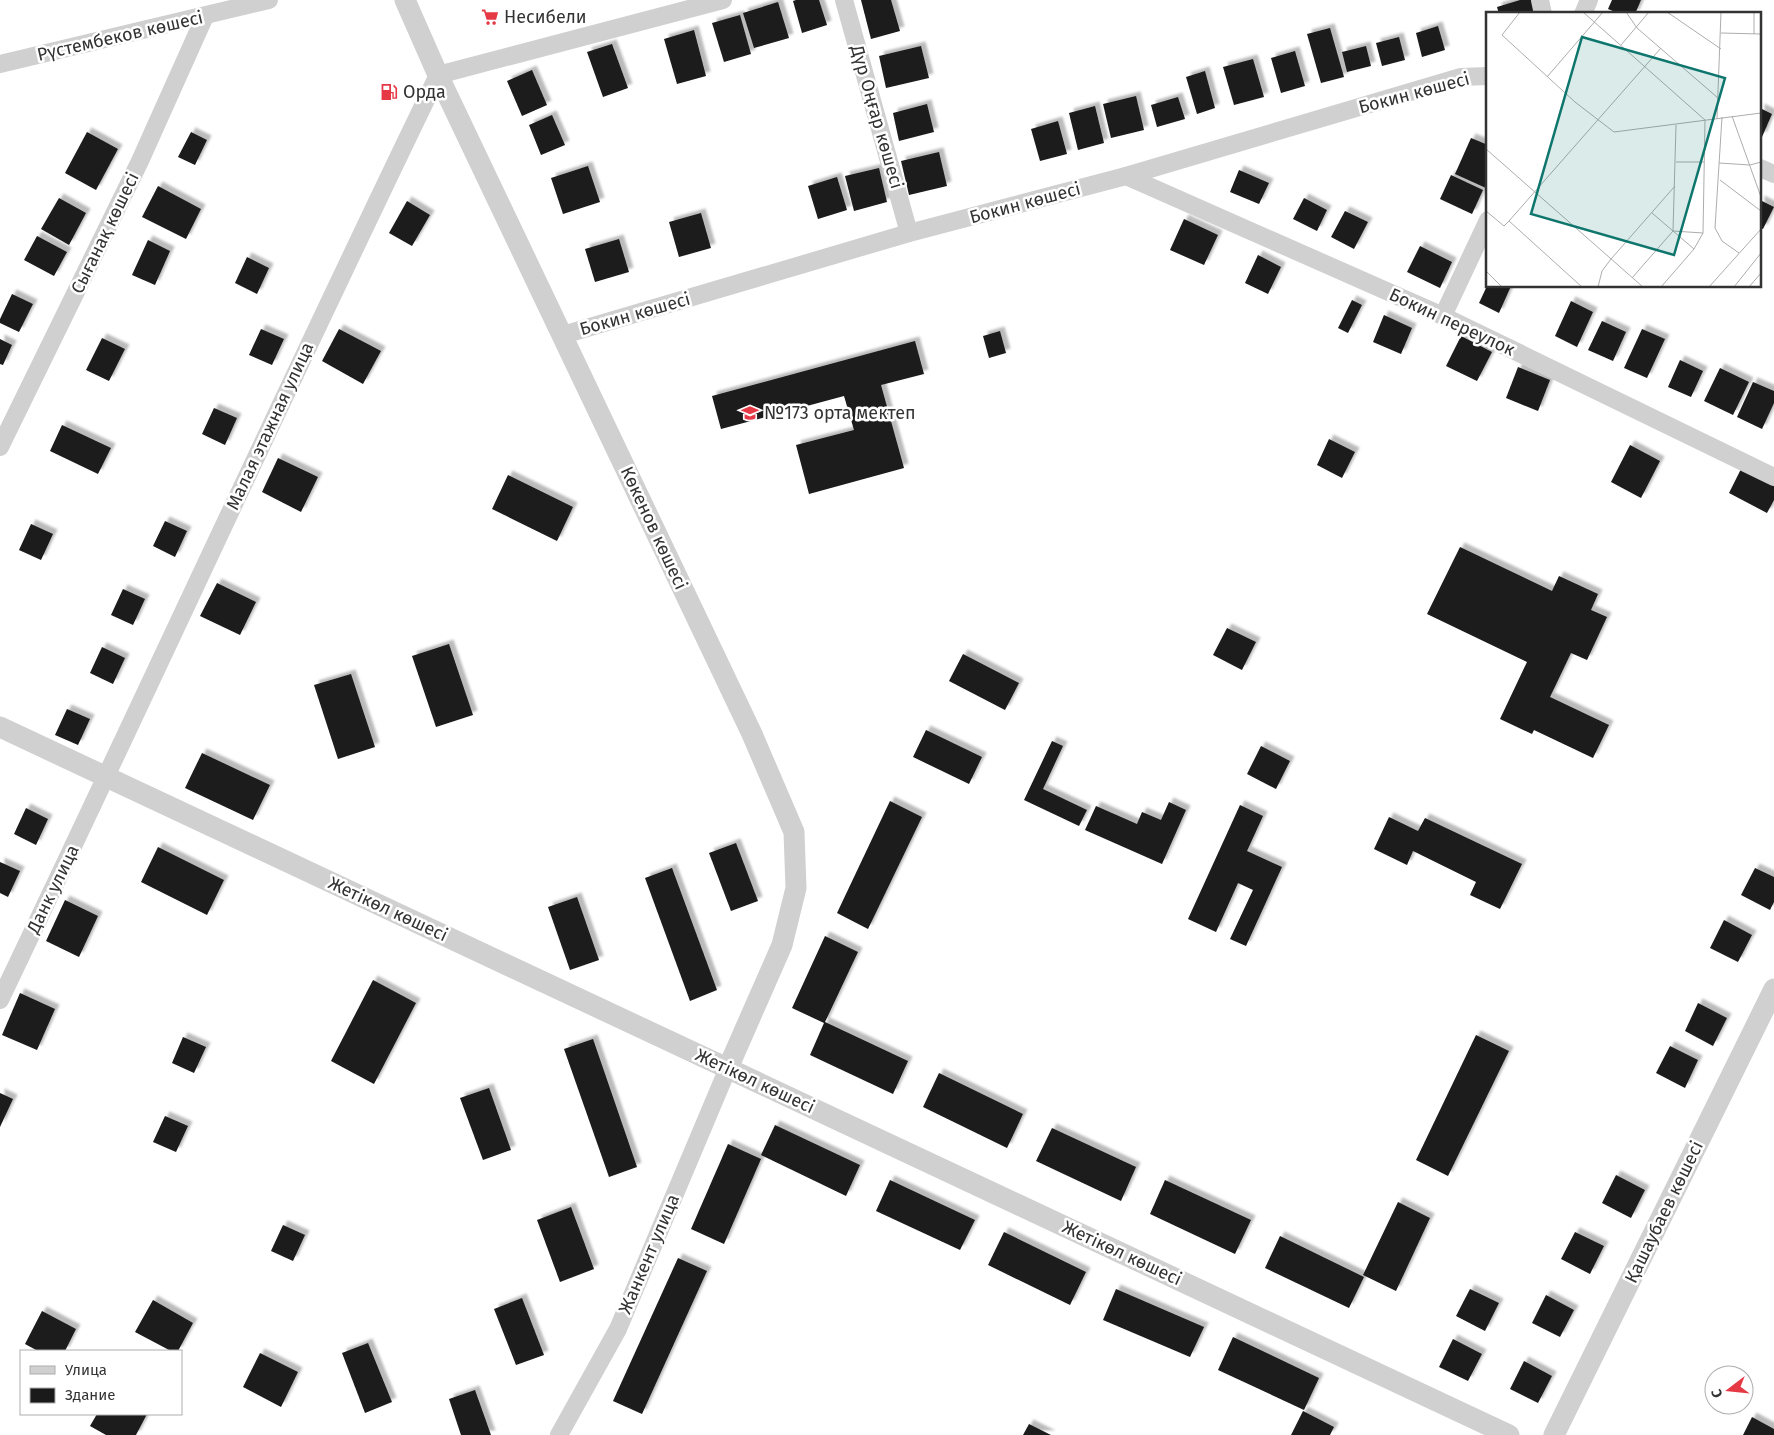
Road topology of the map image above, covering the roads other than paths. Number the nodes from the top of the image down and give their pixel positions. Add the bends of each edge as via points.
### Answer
1 (269, 0) edge
2 (406, 0) edge
3 (722, 0) edge
4 (844, 0) edge
5 (1589, 0) edge
6 (1584, 12) edge
7 (206, 16) junction
8 (0, 64) edge
9 (438, 75) junction
10 (1486, 76) edge
11 (1762, 169) edge
12 (1774, 174) edge
13 (1126, 176) junction
14 (1486, 224) edge
15 (909, 233) junction
16 (1443, 316) junction
17 (563, 335) junction
18 (0, 447) edge
19 (1774, 477) edge
20 (0, 727) edge
21 (106, 778) junction
22 (1774, 989) edge
23 (0, 1000) edge
24 (728, 1068) junction
25 (559, 1435) edge
26 (1509, 1435) edge
27 (1554, 1435) edge

1 - 7 street, Рүстембеков көшесі
2 - 9 street, Көкенов көшесі
3 - 9 street
4 - 15 street, Дүр Оңғар көшесі
5 - 6 street
7 - 8 street, Рүстембеков көшесі
7 - 18 street, Сығанақ көшесі via 140,160
9 - 17 street, Көкенов көшесі
9 - 21 street, Малая этажная улица via 315,329
10 - 13 street, Бокин көшесі via 1461,77
11 - 12 street
13 - 15 street, Бокин көшесі
13 - 16 street, Бокин переулок
14 - 16 street
15 - 17 street, Бокин көшесі
16 - 19 street, Бокин переулок
17 - 24 street, Көкенов көшесі via 752,734 794,832 796,888 782,945
20 - 21 street, Жетікөл көшесі
21 - 23 street, Данк улица
21 - 24 street, Жетікөл көшесі
22 - 27 street, Қашаубаев көшесі
24 - 25 street, Жанкент улица via 618,1329
24 - 26 street, Жетікөл көшесі

